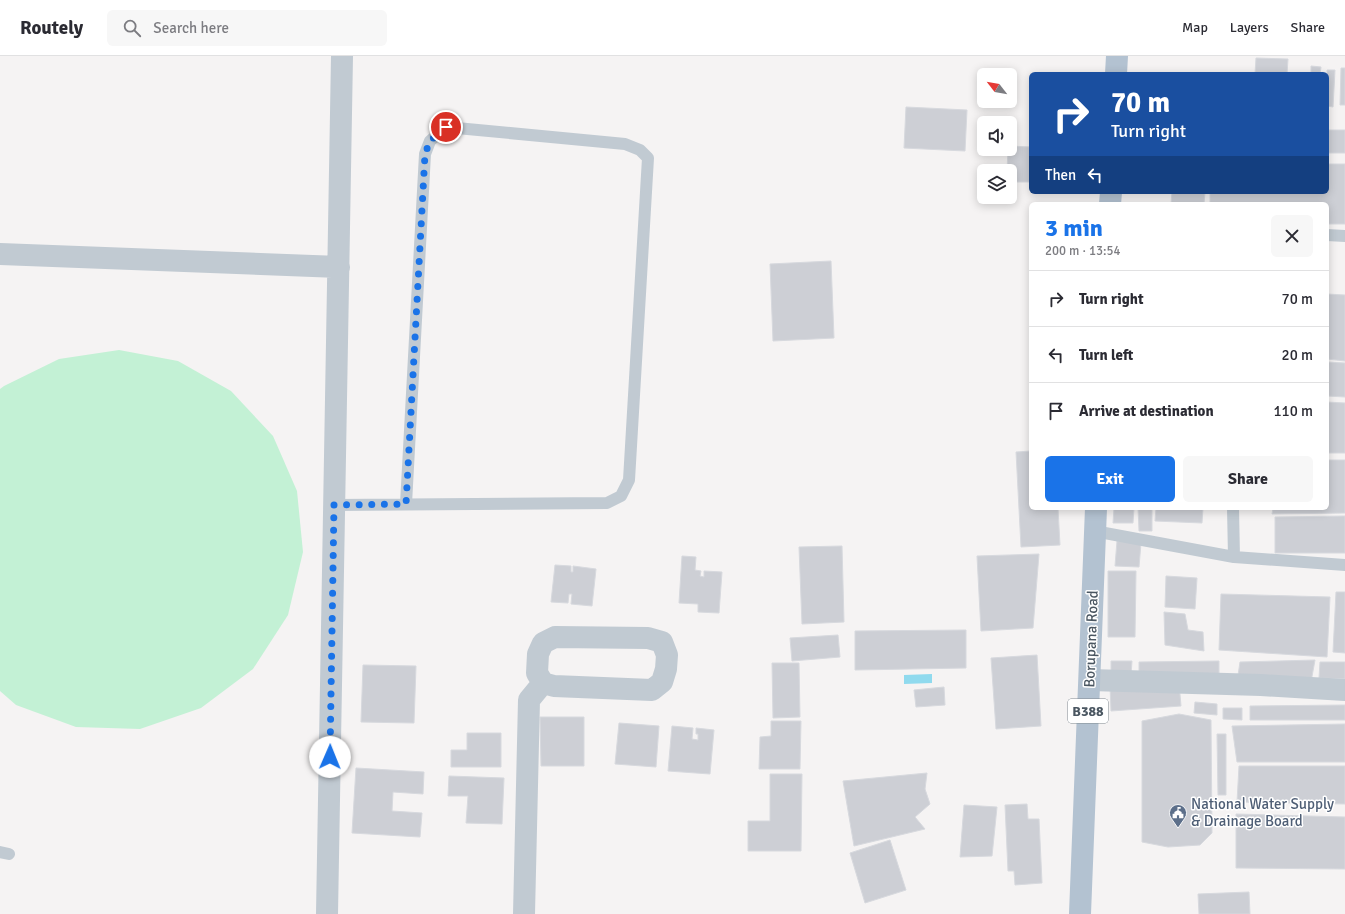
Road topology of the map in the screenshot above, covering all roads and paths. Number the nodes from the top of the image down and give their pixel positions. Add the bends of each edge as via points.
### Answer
1 (342, 56) edge
2 (1117, 56) edge
3 (1116, 72) edge
4 (1329, 235) edge
5 (1345, 236) edge
6 (0, 254) edge
7 (339, 267) junction
8 (406, 504) junction
9 (334, 505) junction
10 (1096, 510) edge
11 (1233, 510) edge
12 (1094, 531) junction
13 (1234, 557) junction
14 (1345, 565) edge
15 (1090, 680) junction
16 (543, 683) junction
17 (1345, 690) edge
18 (327, 914) edge
19 (524, 914) edge
20 (1080, 914) edge

1 - 7 street
2 - 3 main road
4 - 5 lane
6 - 7 street
7 - 9 street
8 - 8 lane via 607,503 621,496 629,480 648,158 640,150 625,144 446,127 430,141 425,154
8 - 9 lane
9 - 18 street
10 - 12 main road, Borupana Road / B388
11 - 13 lane
12 - 13 lane
12 - 15 main road, Borupana Road / B388
13 - 14 lane
15 - 17 street
15 - 20 main road, Borupana Road / B388
16 - 16 street via 537,673 538,654 543,643 555,638 648,638 662,642 667,655 662,682 652,690 554,686
16 - 19 street via 529,700

